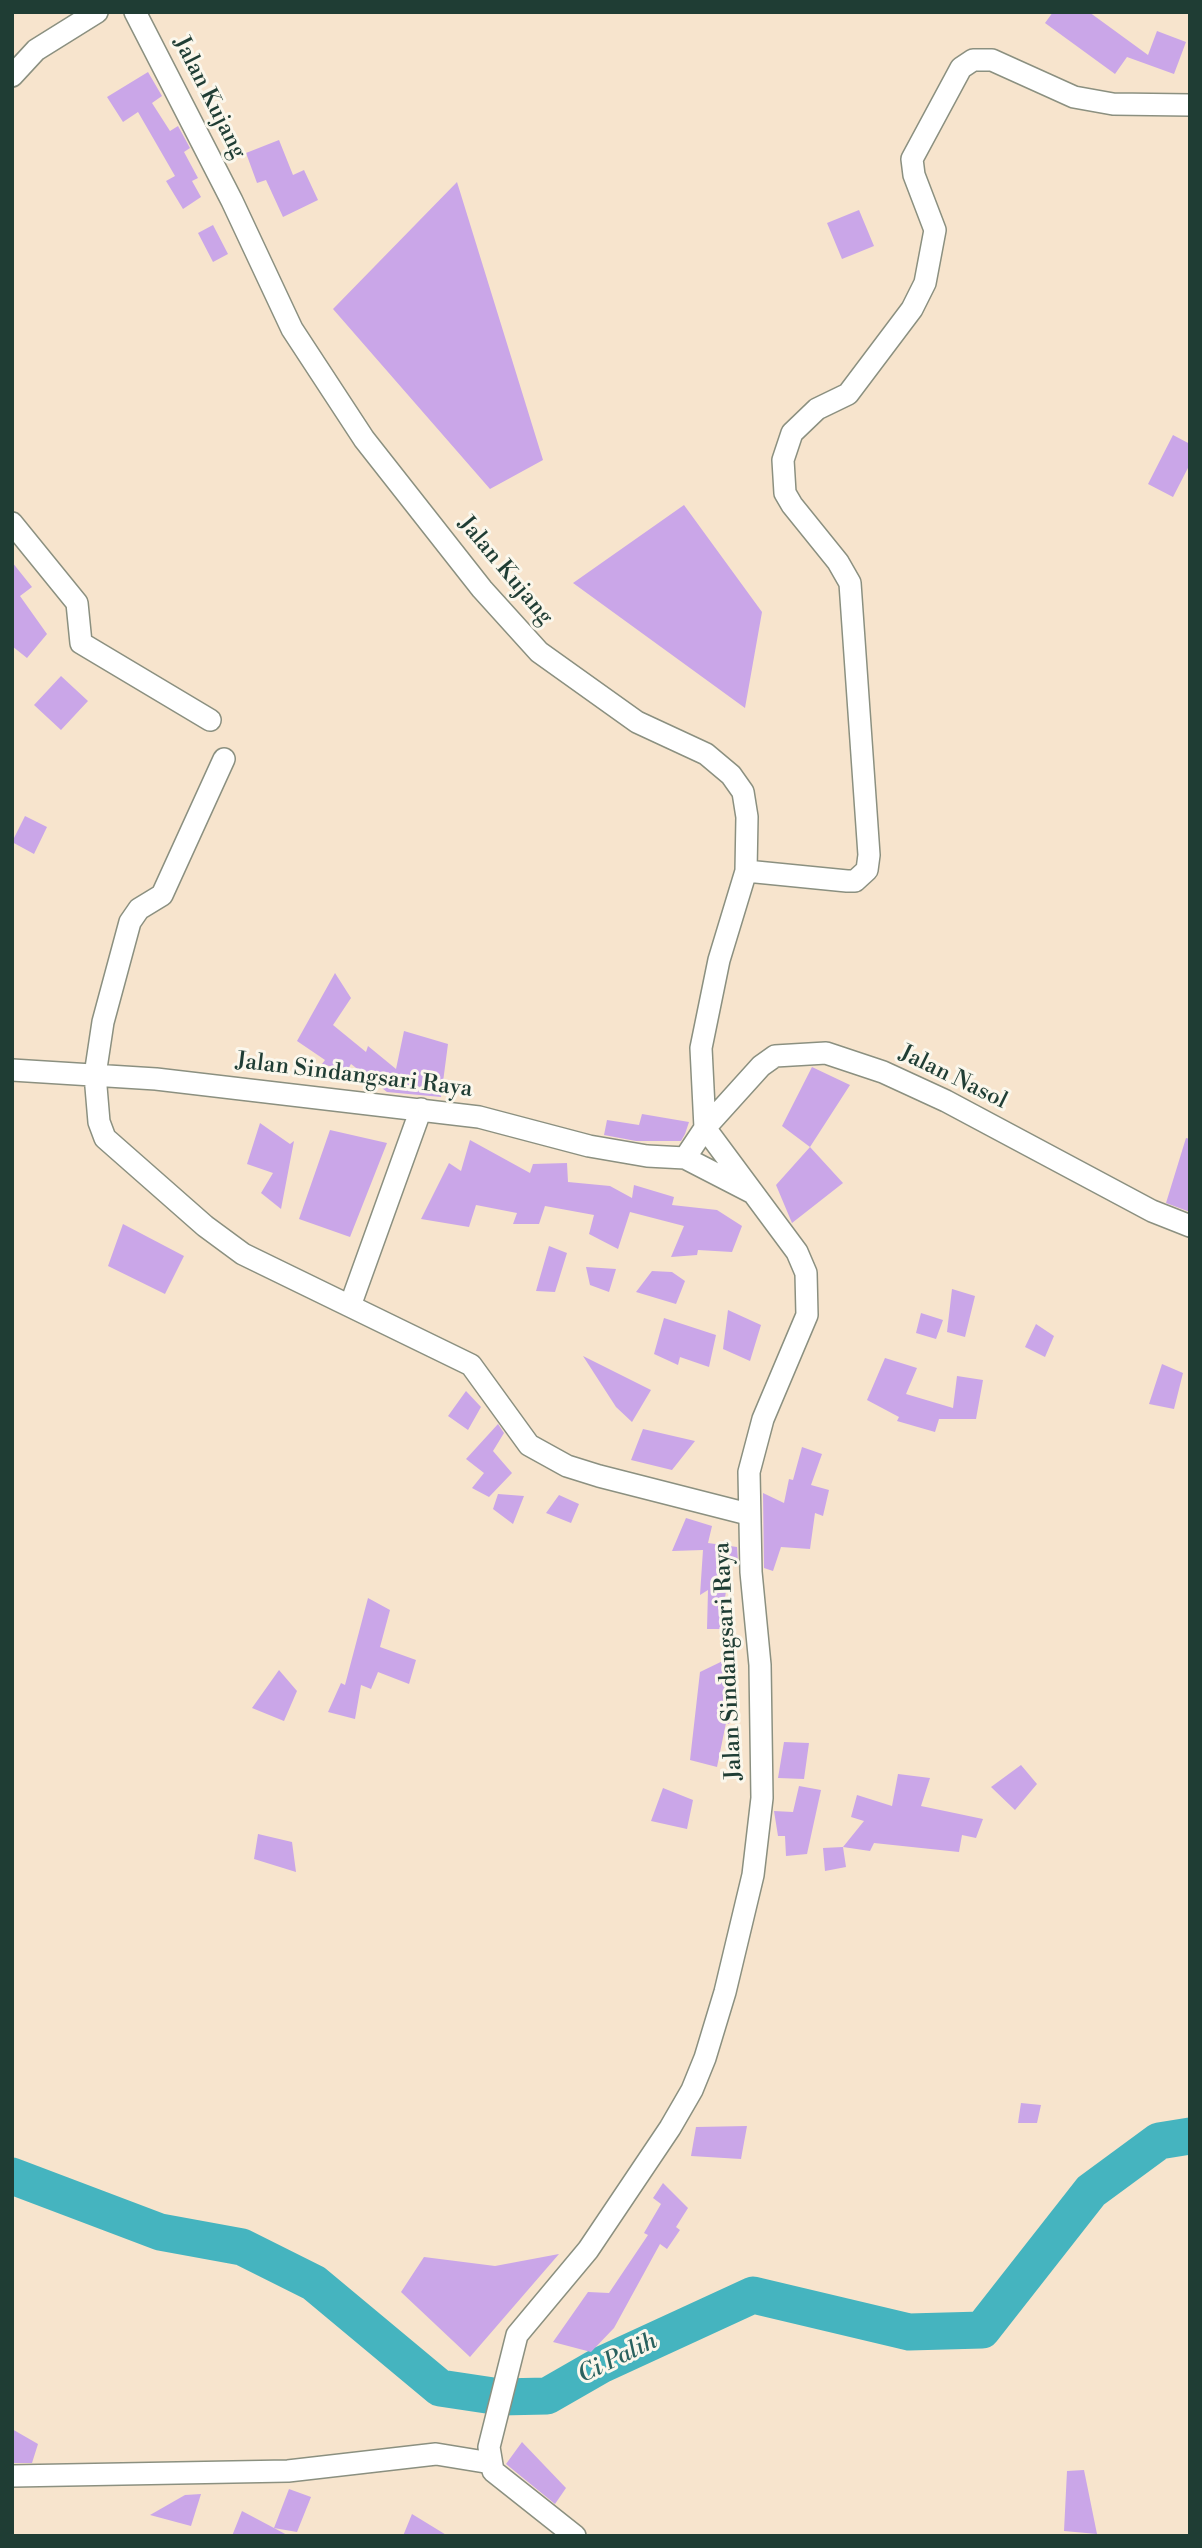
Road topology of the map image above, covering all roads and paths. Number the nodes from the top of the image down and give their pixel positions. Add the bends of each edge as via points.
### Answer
1 (97, 12) edge
2 (135, 12) edge
3 (12, 76) edge
4 (1190, 105) edge
5 (12, 523) edge
6 (210, 720) dead end
7 (224, 759) dead end
8 (746, 871) junction
9 (12, 1070) edge
10 (95, 1075) junction
11 (421, 1108) junction
12 (705, 1128) junction
13 (685, 1158) junction
14 (758, 1195) junction
15 (1190, 1226) edge
16 (350, 1306) junction
17 (748, 1514) junction
18 (490, 2455) junction
19 (12, 2476) edge
20 (575, 2536) edge

1 - 3 street via 36,50
2 - 8 street, Jalan Kujang via 292,329 364,439 482,589 539,652 637,722 706,754 731,775 743,792 747,817
4 - 8 street via 1113,104 1074,97 992,60 973,60 961,68 912,159 935,230 925,283 912,309 848,394 817,410 792,433 783,460 785,493 850,583 867,870 847,881
5 - 6 street via 77,603 81,643
7 - 10 street via 162,895 139,909 130,922 103,1022
8 - 12 street, Jalan Kujang via 719,960 701,1048
9 - 10 street, Jalan Sindangsari Raya
10 - 11 street, Jalan Sindangsari Raya
10 - 16 street via 99,1122 111,1145 223,1241
11 - 13 street, Jalan Sindangsari Raya via 479,1117 589,1146
11 - 16 street
12 - 13 street
12 - 14 street, Jalan Sindangsari Raya
12 - 15 street, Jalan Nasol via 775,1056 826,1053 883,1072 946,1101
13 - 14 street, Jalan Sindangsari Raya
14 - 17 street, Jalan Sindangsari Raya via 797,1252 808,1294 802,1332 763,1419 749,1472
16 - 17 street via 471,1365 529,1445 567,1466
17 - 18 street, Jalan Sindangsari Raya via 760,1665 762,1798 754,1875 725,1992 692,2090 670,2128 587,2250 517,2335
18 - 19 street via 436,2454 288,2471
18 - 20 street via 493,2471

